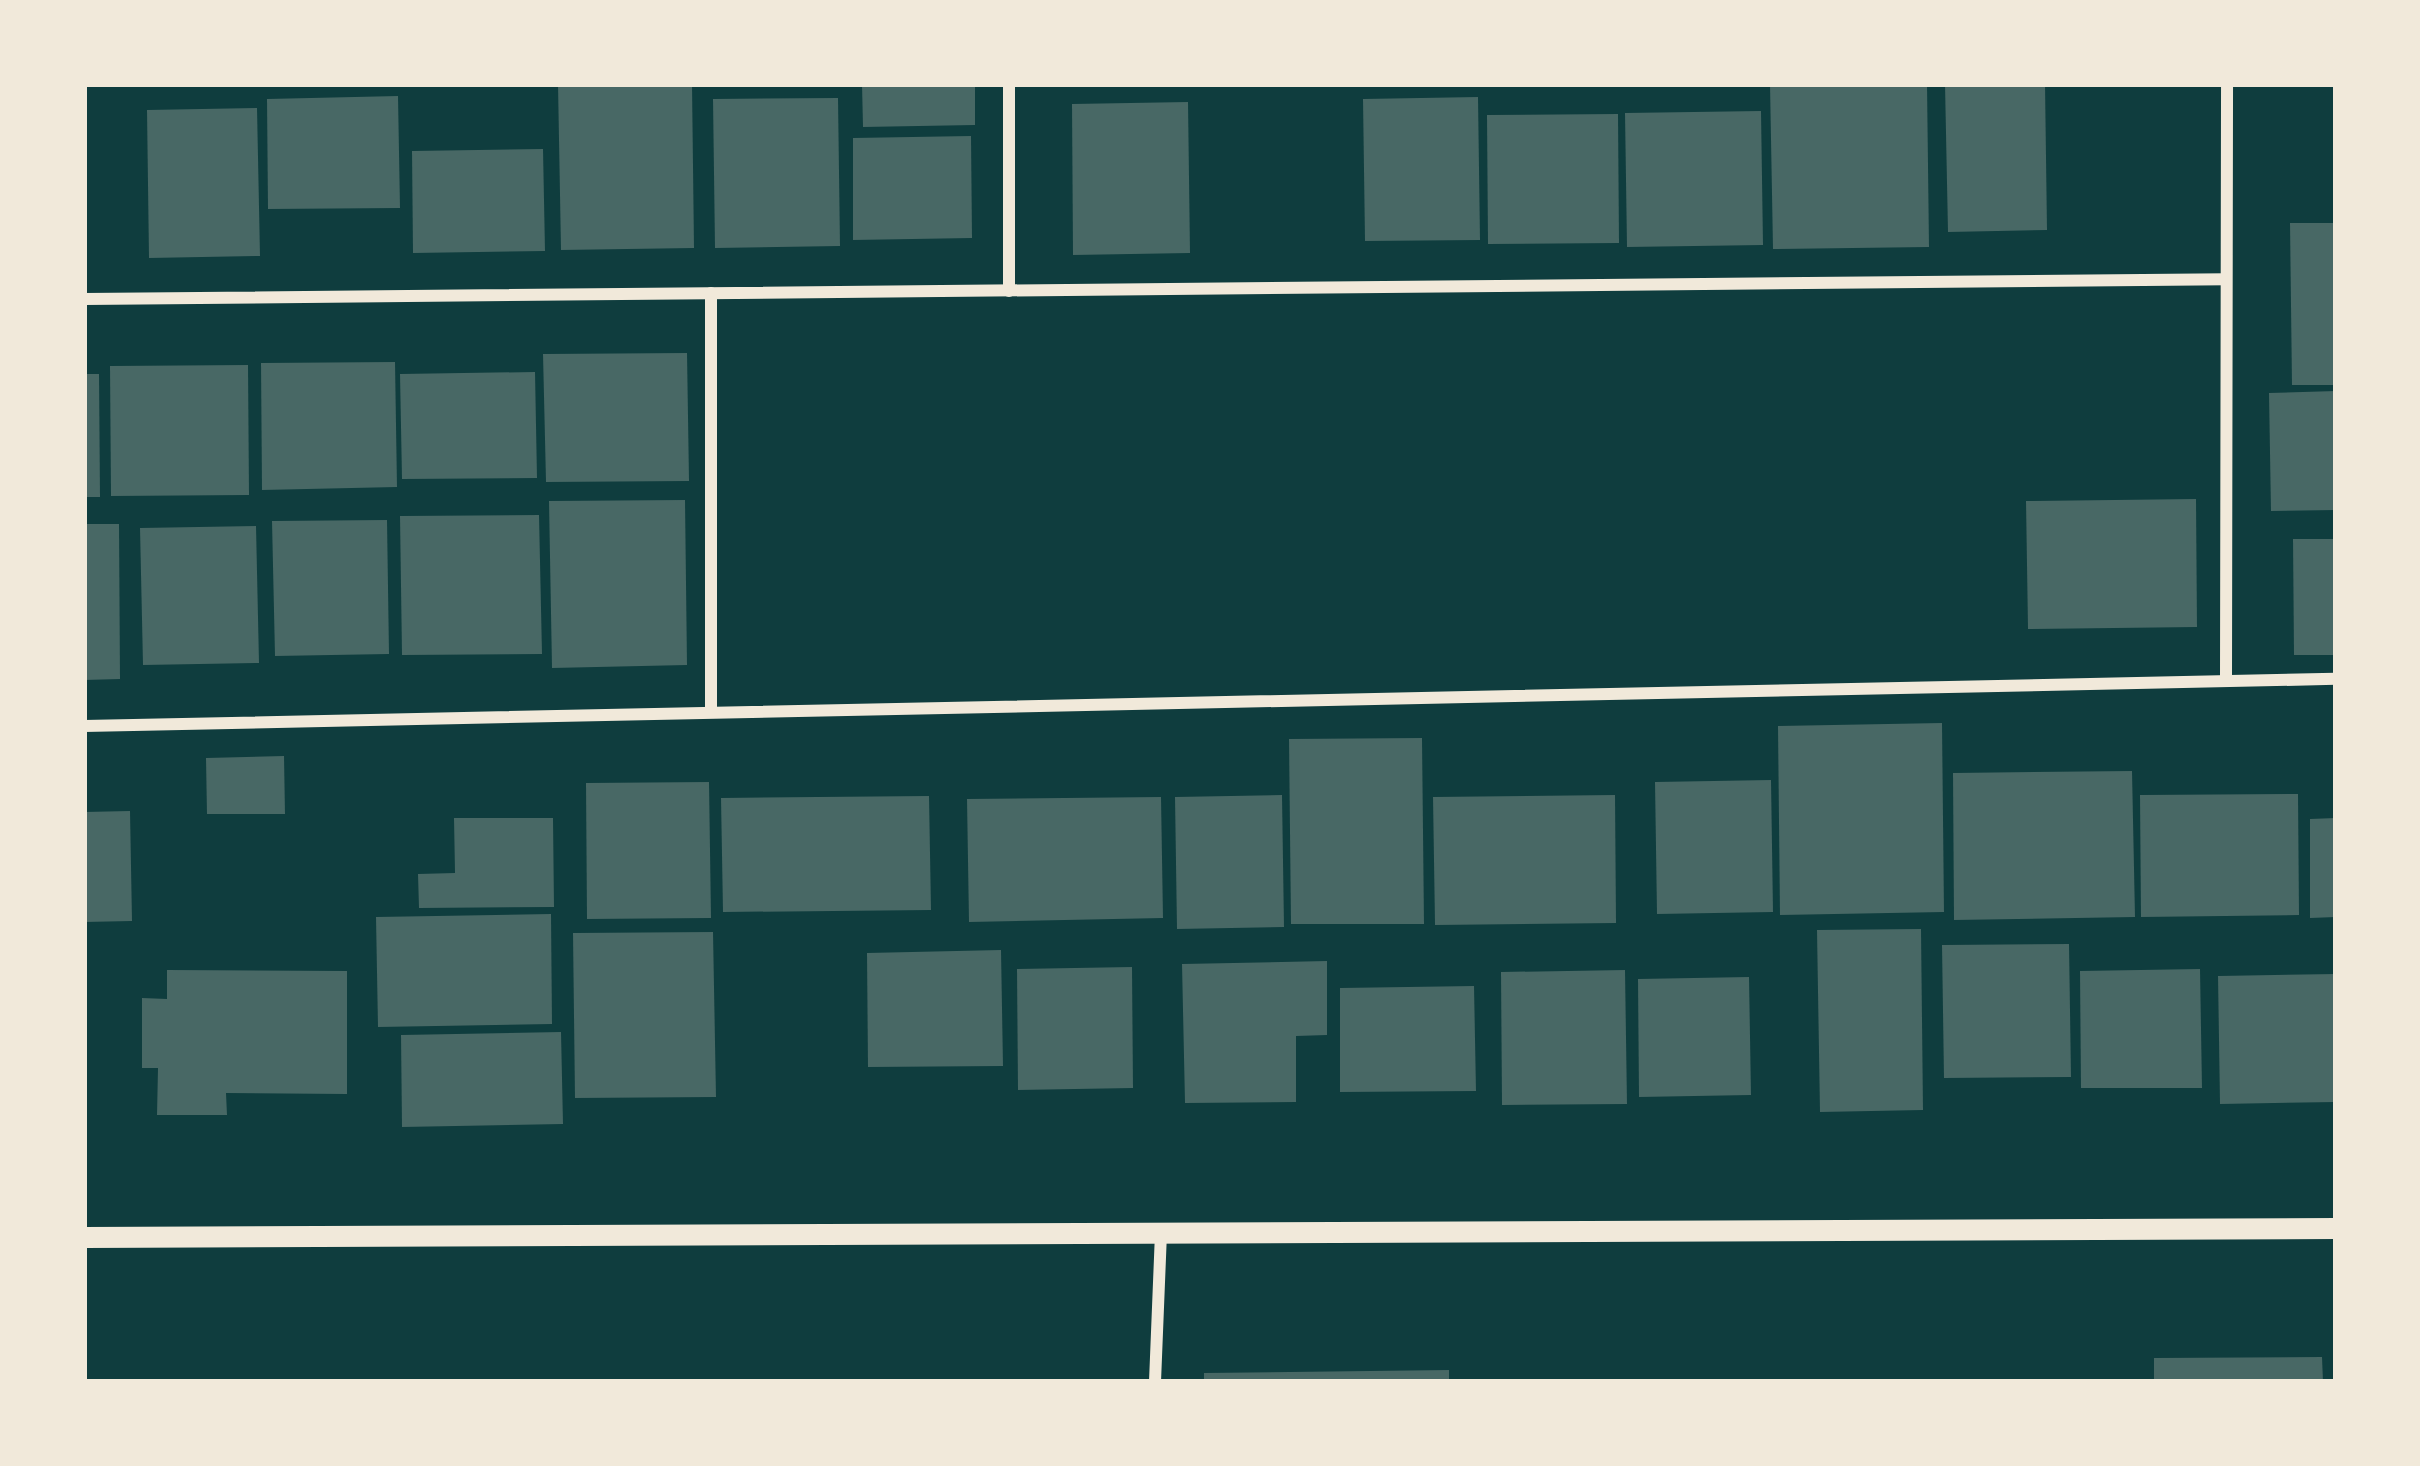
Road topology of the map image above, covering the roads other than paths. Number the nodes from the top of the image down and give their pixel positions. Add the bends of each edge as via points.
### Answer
1 (1010, 84) edge
2 (2227, 84) edge
3 (2226, 279) junction
4 (1009, 291) junction
5 (711, 293) junction
6 (84, 299) edge
7 (2226, 678) junction
8 (2336, 679) edge
9 (711, 712) junction
10 (84, 726) edge
11 (2336, 1228) edge
12 (1161, 1234) junction
13 (84, 1237) edge
14 (1155, 1382) edge

1 - 4 street
2 - 3 street
3 - 4 street
3 - 7 street
4 - 5 street
5 - 6 street
5 - 9 street
7 - 8 street
7 - 9 street
9 - 10 street
11 - 12 street
12 - 13 street
12 - 14 street

